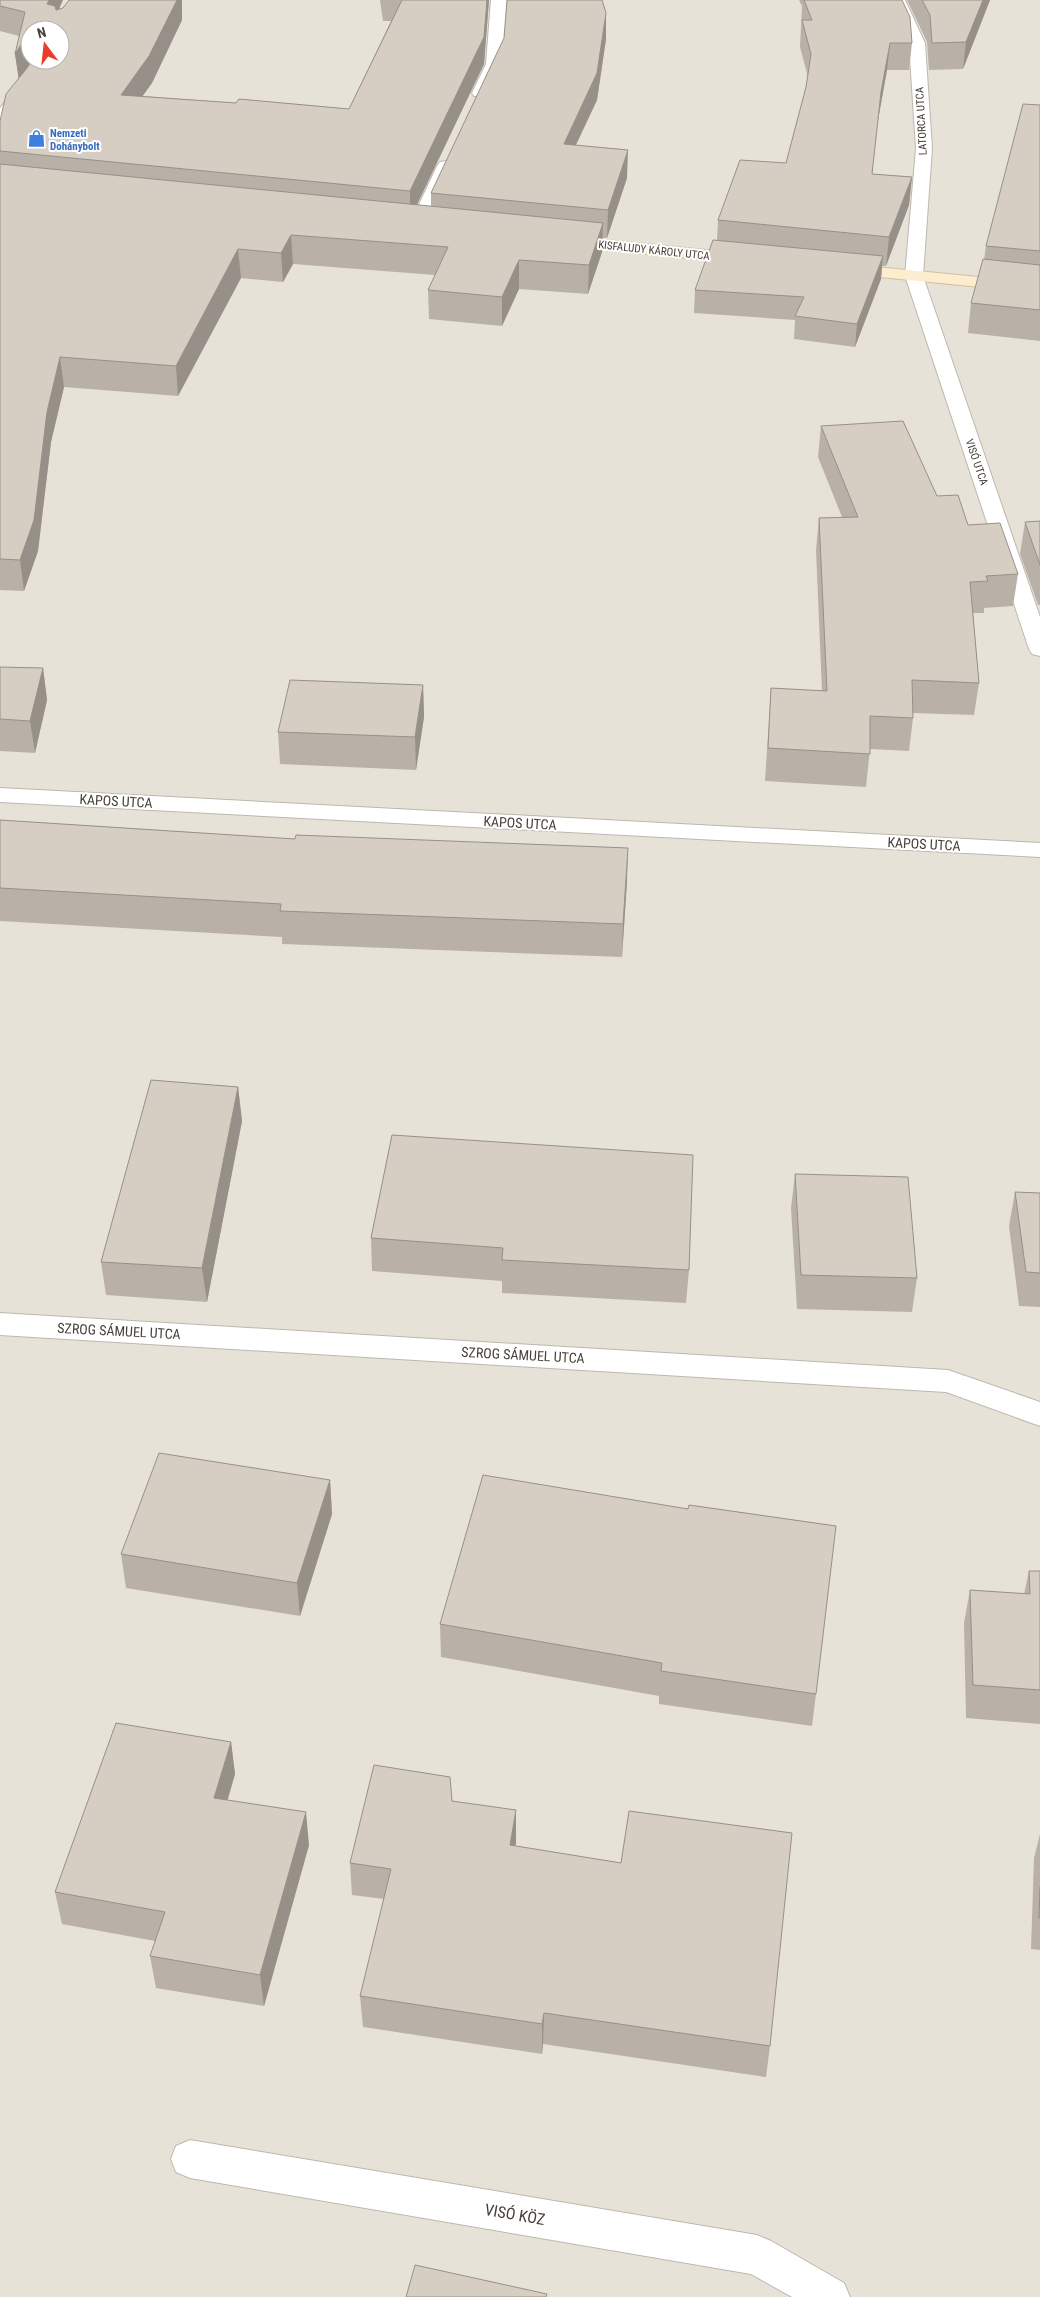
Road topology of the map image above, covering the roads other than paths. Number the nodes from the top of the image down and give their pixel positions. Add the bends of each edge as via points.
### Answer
1 (500, 0) edge
2 (896, 0) edge
3 (36, 70) edge
4 (473, 109) edge
5 (0, 119) edge
6 (452, 154) edge
7 (399, 224) edge
8 (418, 226) junction
9 (438, 228) edge
10 (547, 239) edge
11 (765, 261) edge
12 (825, 267) edge
13 (914, 276) junction
14 (1040, 288) edge
15 (1040, 649) edge
16 (0, 795) edge
17 (1040, 850) edge
18 (0, 1324) edge
19 (1040, 1414) edge
20 (190, 2159) dead end
21 (830, 2297) edge

1 - 4 street via 494,64
2 - 13 street, LATORCA UTCA via 917,43 924,148
3 - 5 street
6 - 8 street
7 - 8 main road
8 - 9 main road
10 - 11 main road, KISFALUDY KÁROLY UTCA
12 - 13 main road
13 - 14 main road
13 - 15 street, VISÓ UTCA
16 - 17 street, KAPOS UTCA
18 - 19 street, SZROG SÁMUEL UTCA via 948,1381
20 - 21 street, VISÓ KÖZ via 757,2255

